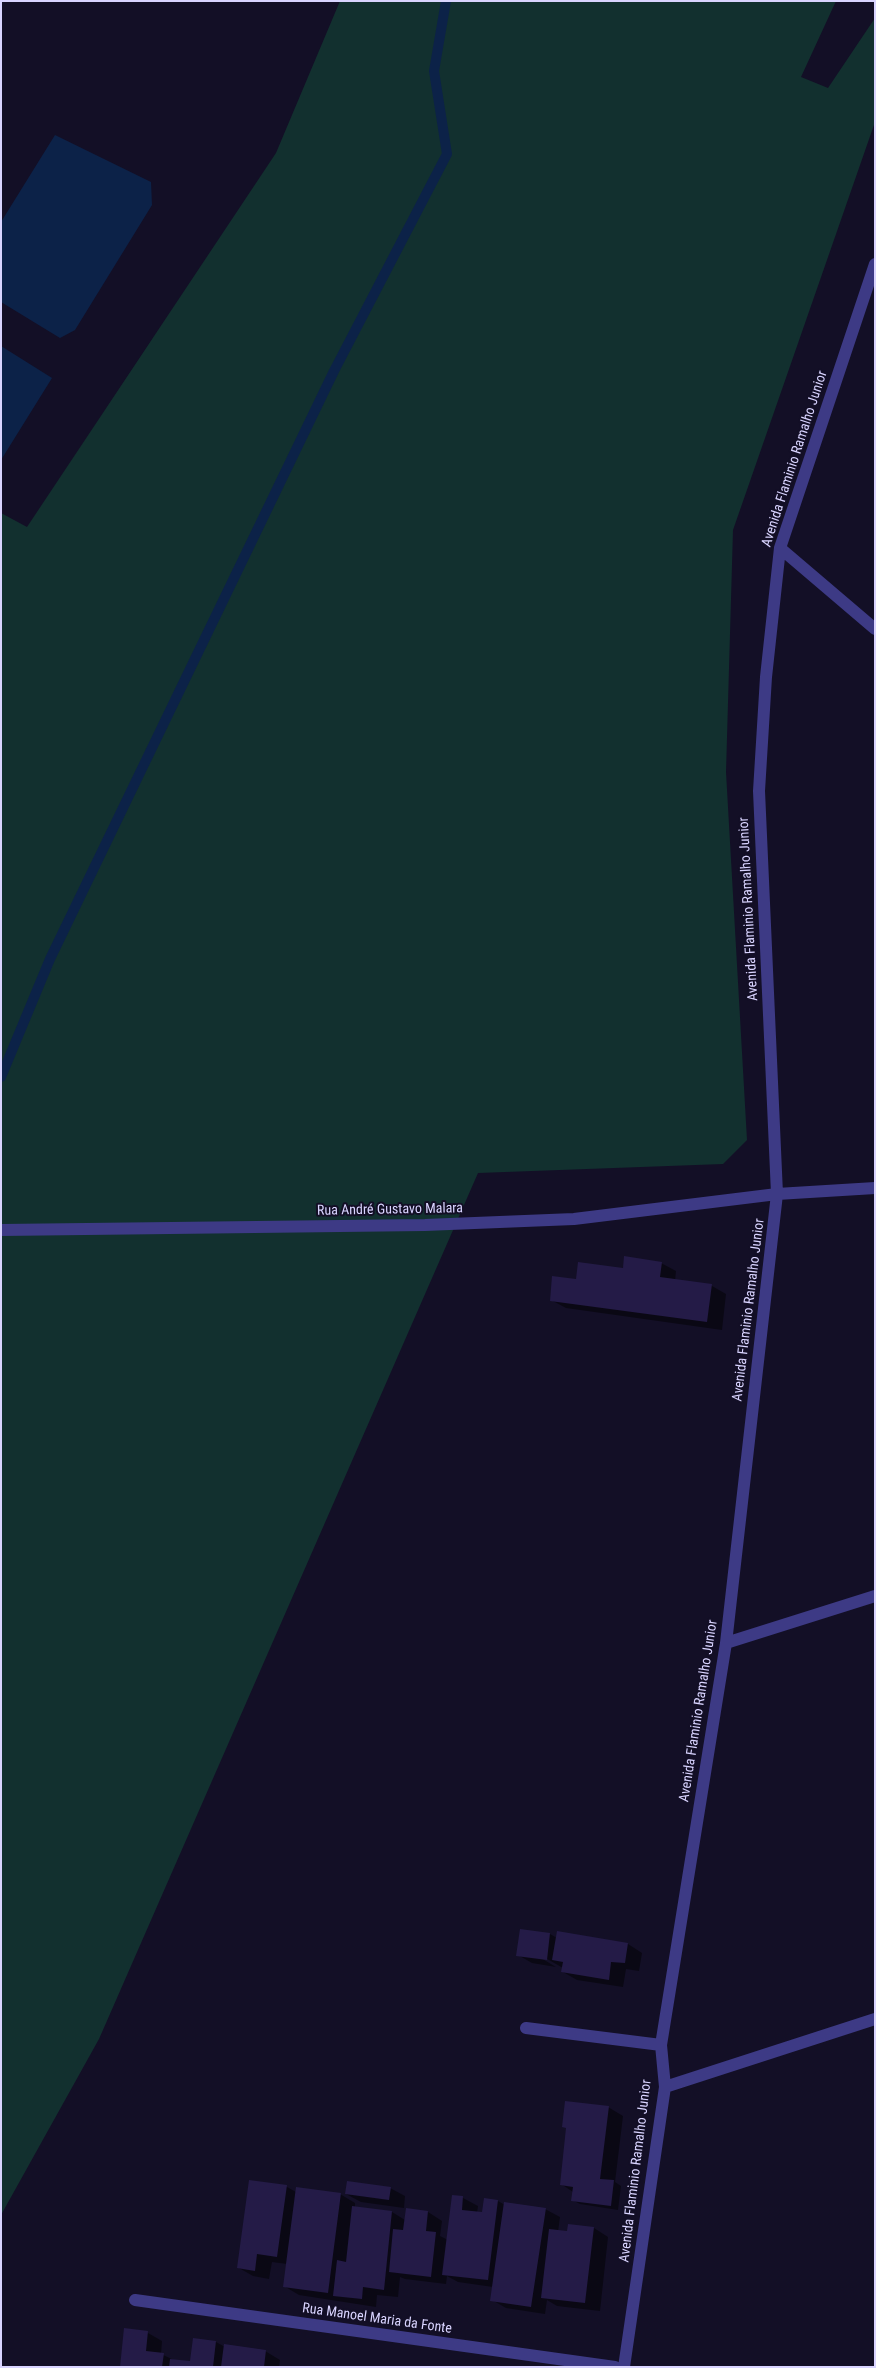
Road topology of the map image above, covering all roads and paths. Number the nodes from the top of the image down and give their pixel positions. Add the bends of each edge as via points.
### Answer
1 (875, 264) edge
2 (780, 548) junction
3 (875, 629) edge
4 (875, 1188) edge
5 (777, 1194) junction
6 (1, 1230) edge
7 (875, 1596) edge
8 (726, 1643) junction
9 (875, 2020) edge
10 (526, 2028) dead end
11 (661, 2045) junction
12 (665, 2088) junction
13 (135, 2300) dead end
14 (615, 2367) edge
15 (624, 2367) edge

1 - 2 street, Avenida Flaminio Ramalho Junior
2 - 3 street
2 - 5 street, Avenida Flaminio Ramalho Junior via 766,677 759,791
4 - 5 street, Rua André Gustavo Malara
5 - 6 street, Rua André Gustavo Malara via 574,1219 425,1225
5 - 8 street, Avenida Flaminio Ramalho Junior
7 - 8 street
8 - 11 street, Avenida Flaminio Ramalho Junior
9 - 12 street
10 - 11 street
11 - 12 street, Avenida Flaminio Ramalho Junior
12 - 15 street, Avenida Flaminio Ramalho Junior
13 - 14 street, Rua Manoel Maria da Fonte

